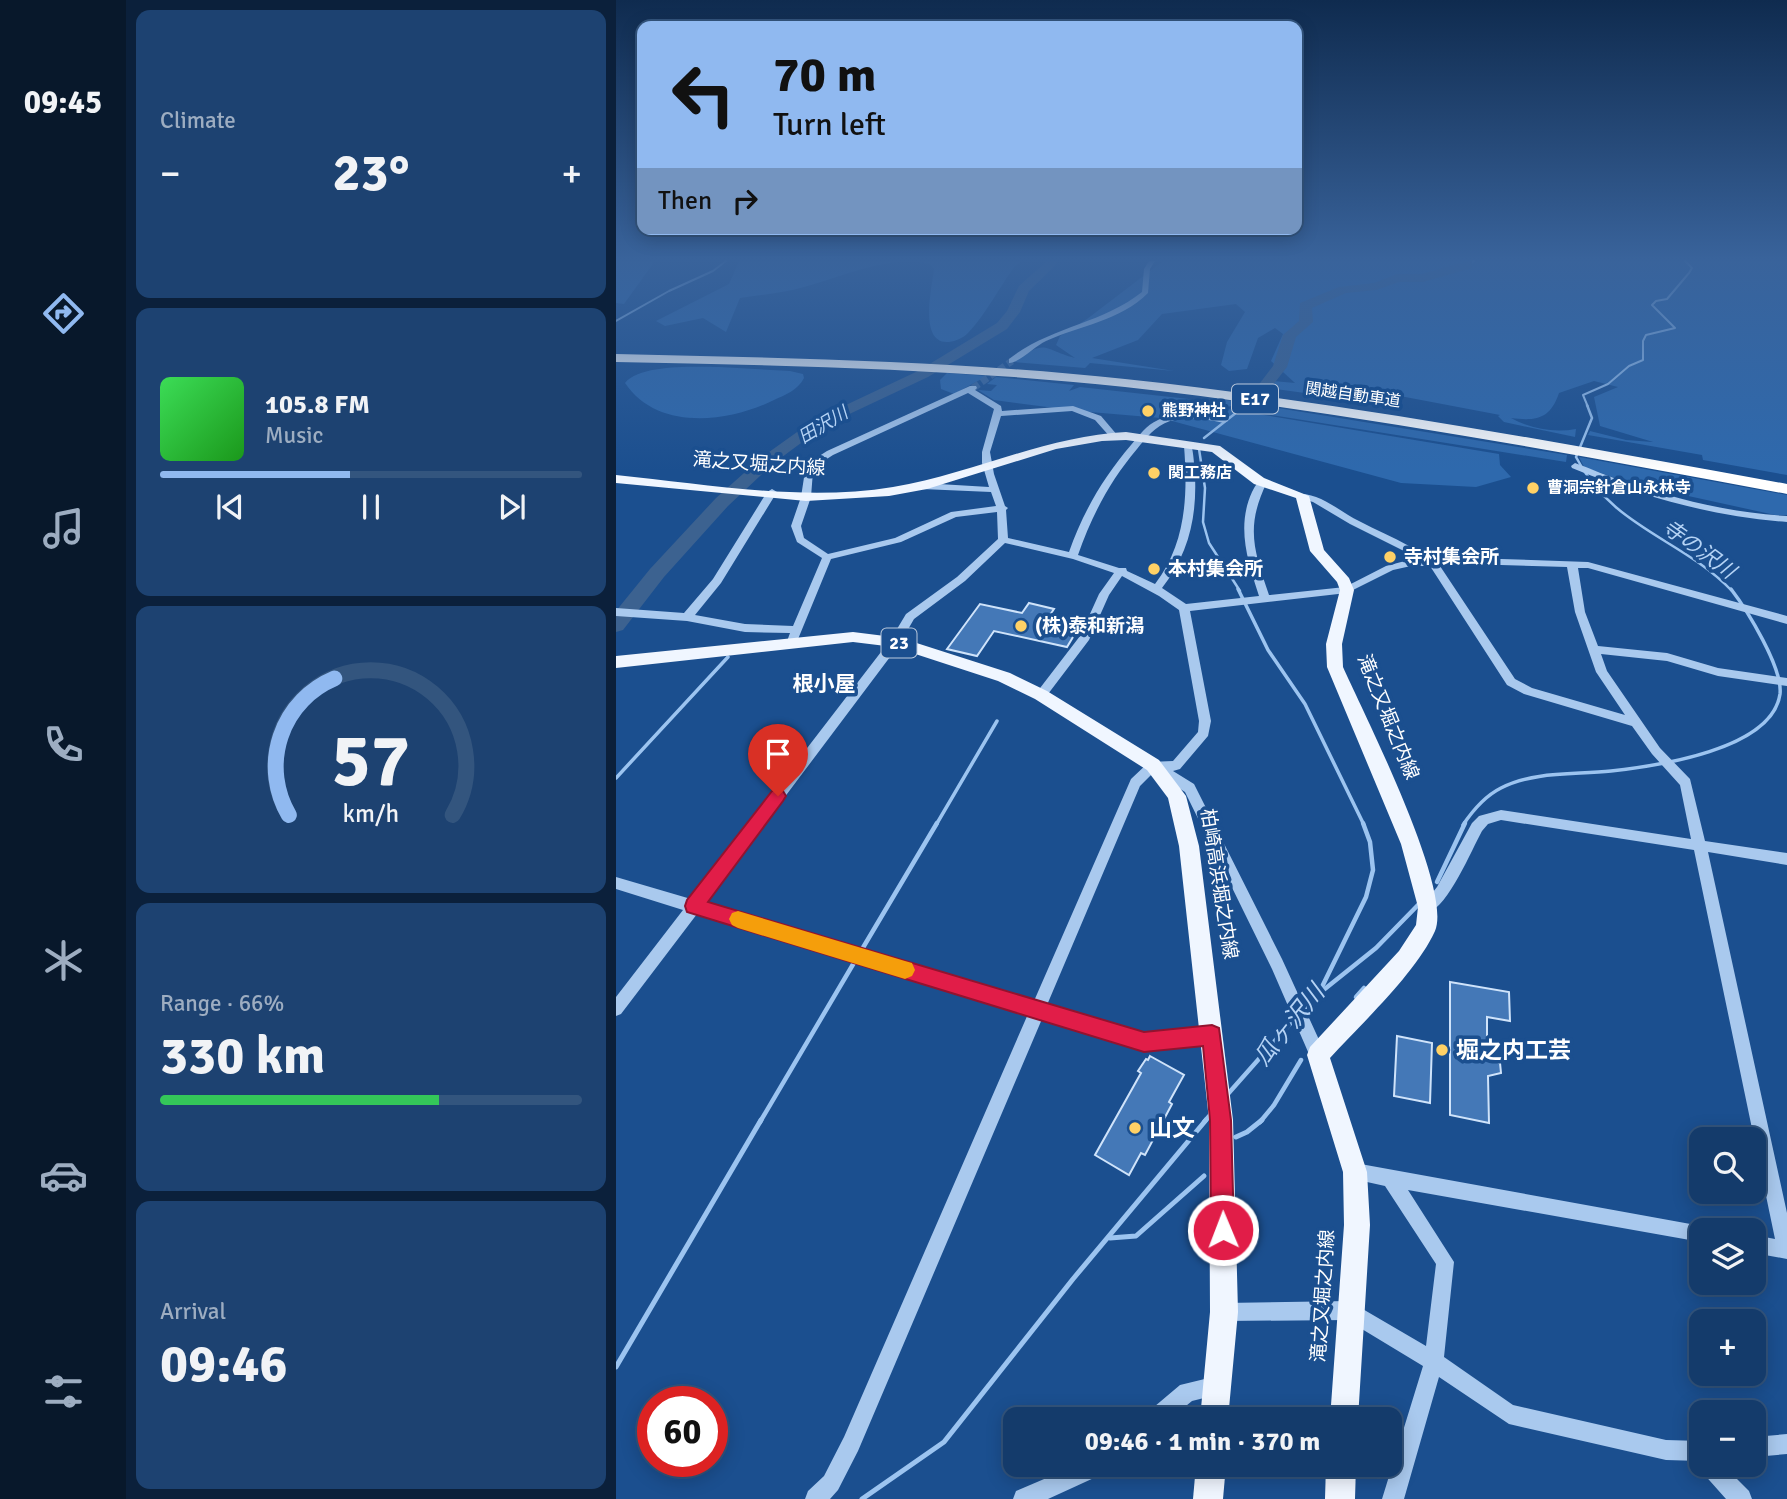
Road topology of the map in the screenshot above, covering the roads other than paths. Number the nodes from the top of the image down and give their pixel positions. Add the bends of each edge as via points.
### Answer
1 (1070, 331) edge
2 (616, 346) edge
3 (616, 352) edge
4 (755, 353) junction
5 (616, 360) edge
6 (1012, 361) tunnel mouth
7 (902, 362) junction
8 (998, 414) junction
9 (1224, 421) dead end
10 (1114, 436) junction
11 (1139, 438) junction
12 (1188, 446) junction
13 (1602, 453) junction
14 (989, 464) junction
15 (1576, 467) dead end
16 (616, 480) edge
17 (1787, 480) edge
18 (1262, 482) junction
19 (922, 486) junction
20 (1787, 489) edge
21 (996, 490) junction
22 (766, 491) junction
23 (1302, 496) junction
24 (806, 497) junction
25 (1003, 508) junction
26 (1787, 519) edge
27 (1003, 540) junction
28 (1073, 556) junction
29 (827, 557) junction
30 (1411, 563) junction
31 (1433, 563) junction
32 (1572, 565) junction
33 (1122, 570) junction
34 (1157, 588) junction
35 (1347, 590) junction
36 (1265, 599) junction
37 (1184, 608) junction
38 (616, 612) edge
39 (687, 617) junction
40 (1787, 620) edge
41 (794, 637) junction
42 (895, 642) junction
43 (1595, 650) junction
44 (616, 662) edge
45 (1786, 681) edge
46 (1041, 695) junction
47 (1635, 722) junction
48 (1153, 765) junction
49 (1701, 846) junction
50 (1787, 859) edge
51 (616, 883) edge
52 (694, 906) junction
53 (1428, 907) junction
54 (616, 1009) edge
55 (1037, 1009) junction
56 (1212, 1035) junction
57 (1318, 1055) junction
58 (1355, 1172) junction
59 (1390, 1178) junction
60 (1689, 1231) edge
61 (1766, 1246) edge
62 (1787, 1250) edge
63 (1349, 1310) junction
64 (1224, 1312) junction
65 (1434, 1362) junction
66 (1217, 1386) junction
67 (1169, 1407) edge
68 (1215, 1407) edge
69 (1345, 1407) edge
70 (1787, 1444) edge
71 (1766, 1446) edge
72 (1689, 1451) edge
73 (1073, 1477) edge
74 (1210, 1477) edge
75 (1341, 1477) edge
76 (1720, 1477) edge
77 (816, 1499) edge
78 (1024, 1499) edge
79 (1208, 1499) edge
80 (1340, 1499) edge
81 (1393, 1499) edge
82 (1741, 1499) edge

1 - 6 street via 1035,343
2 - 4 highway
3 - 4 highway, 関越自動車道 / E17
4 - 7 highway, 関越自動車道 / E17
5 - 7 highway, 関越自動車道 / E17
7 - 13 highway, 関越自動車道 / E17 via 1340,410
8 - 10 street via 1073,408 1098,418
8 - 14 street via 986,452
8 - 24 street via 998,408 971,389 821,457 809,471
9 - 11 street via 1207,417 1161,421
10 - 11 main road, 滝之又堀之内線
10 - 14 main road, 滝之又堀之内線
11 - 12 main road, 滝之又堀之内線
11 - 28 street via 1112,470 1094,502
12 - 18 main road, 滝之又堀之内線 via 1216,449
12 - 34 street via 1191,484 1184,545
13 - 17 highway, 関越自動車道 / E17
13 - 20 highway, 関越自動車道 / E17
14 - 19 main road, 滝之又堀之内線
14 - 21 street
15 - 26 street via 1695,504
16 - 22 main road, 滝之又堀之内線
18 - 23 main road, 滝之又堀之内線
18 - 36 street via 1251,501 1247,540
19 - 21 street
19 - 24 main road, 滝之又堀之内線
21 - 25 street
22 - 24 main road, 滝之又堀之内線
22 - 39 street via 717,581
23 - 30 street via 1406,548
23 - 35 main road via 1317,551
24 - 29 street via 797,535
25 - 27 street
25 - 29 street via 954,514 898,540
27 - 28 street
27 - 42 street via 910,617
28 - 33 street
29 - 41 street
30 - 31 street
30 - 35 street via 1390,568
31 - 32 street
31 - 47 street via 1511,682
32 - 40 street via 1604,568
32 - 43 street via 1580,612
33 - 34 street
33 - 46 street via 1104,594 1085,637
34 - 37 street
35 - 36 street
35 - 53 main road, 滝之又堀之内線 via 1334,644 1335,667 1411,844
36 - 37 street
37 - 48 street via 1204,733 1176,766
38 - 39 street
39 - 41 street
41 - 42 main road, 柏崎高浜堀之内線 / 23
41 - 44 main road, 柏崎高浜堀之内線 / 23
42 - 46 main road, 柏崎高浜堀之内線 / 23 via 1004,677
42 - 52 street
43 - 45 street via 1667,657 1718,672
43 - 47 street via 1602,672
46 - 48 main road, 柏崎高浜堀之内線 / 23
47 - 49 street via 1686,783
48 - 55 street via 1135,783
48 - 56 main road, 柏崎高浜堀之内線 / 23 via 1177,796 1189,846
48 - 57 street via 1190,788
49 - 50 street
49 - 53 street via 1492,816 1477,827 1442,891
49 - 62 street
51 - 52 street
52 - 54 street
52 - 55 street
53 - 57 main road via 1426,927 1406,958
55 - 56 street via 1144,1042
55 - 77 street via 851,1444 831,1483
56 - 64 main road, 柏崎高浜堀之内線 / 23 via 1221,1120
57 - 58 main road, 滝之又堀之内線
58 - 59 street
58 - 63 main road, 滝之又堀之内線 via 1357,1225
59 - 60 street
59 - 65 street via 1445,1262
61 - 62 street
63 - 64 street
63 - 65 street
63 - 69 main road, 滝之又堀之内線
64 - 66 main road, 柏崎高浜堀之内線 / 23
65 - 72 street via 1509,1414 1666,1450
65 - 81 street
66 - 67 street via 1187,1392
66 - 68 main road, 柏崎高浜堀之内線 / 23
70 - 71 street
73 - 78 street
74 - 79 main road
75 - 80 main road
76 - 82 street

